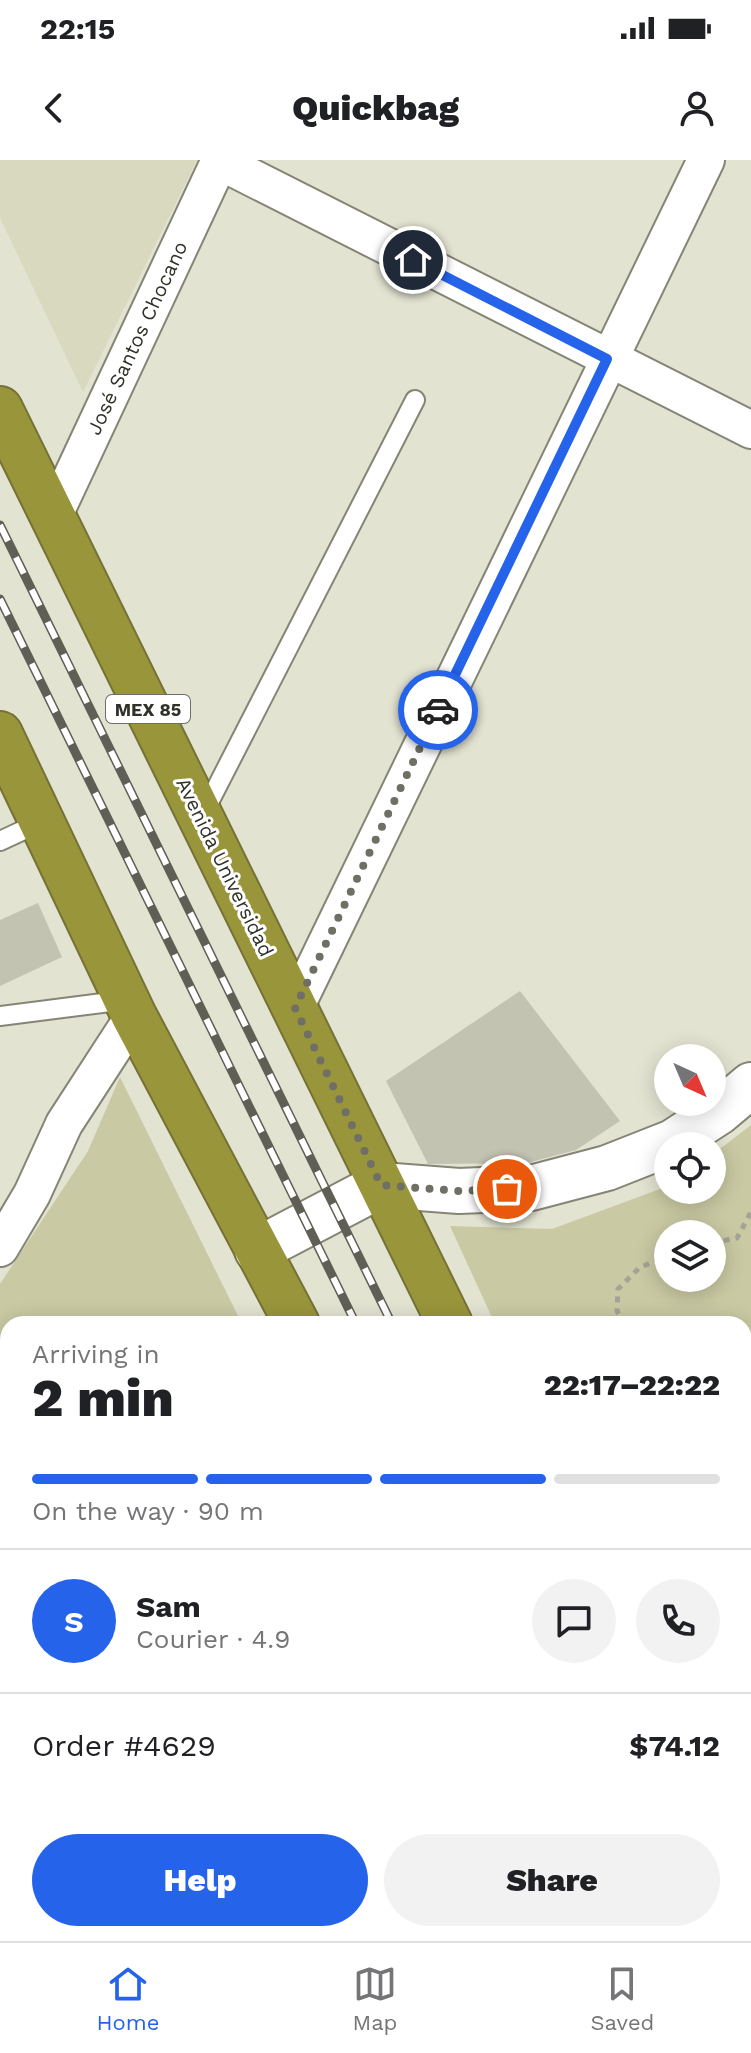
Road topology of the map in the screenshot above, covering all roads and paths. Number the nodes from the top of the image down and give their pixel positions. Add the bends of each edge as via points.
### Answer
1 (220, 160) edge
2 (706, 160) edge
3 (607, 359) junction
4 (415, 400) dead end
5 (0, 409) edge
6 (751, 430) edge
7 (54, 515) junction
8 (0, 734) edge
9 (201, 818) junction
10 (41, 822) junction
11 (0, 841) edge
12 (130, 1008) junction
13 (295, 1008) junction
14 (0, 1016) edge
15 (751, 1085) edge
16 (381, 1185) junction
17 (751, 1212) edge
18 (726, 1240) edge
19 (0, 1248) edge
20 (257, 1250) junction
21 (654, 1261) edge
22 (293, 1316) edge
23 (446, 1316) edge
24 (620, 1316) edge

1 - 3 street
1 - 7 street, José Santos Chocano
2 - 3 street
3 - 6 street
3 - 13 street
4 - 9 lane
5 - 7 highway, Avenida Universidad / MEX 85
7 - 9 highway, Avenida Universidad / MEX 85
8 - 10 highway
9 - 13 highway, Avenida Universidad / MEX 85
10 - 11 lane
10 - 12 highway
12 - 14 lane
12 - 19 street
12 - 20 highway
13 - 16 highway, Avenida Universidad / MEX 85
15 - 16 main road via 673,1142 607,1168 531,1188 459,1191
16 - 20 main road
16 - 23 highway, Avenida Universidad / MEX 85
17 - 18 path via 737,1238
20 - 22 highway
21 - 24 path via 618,1289

